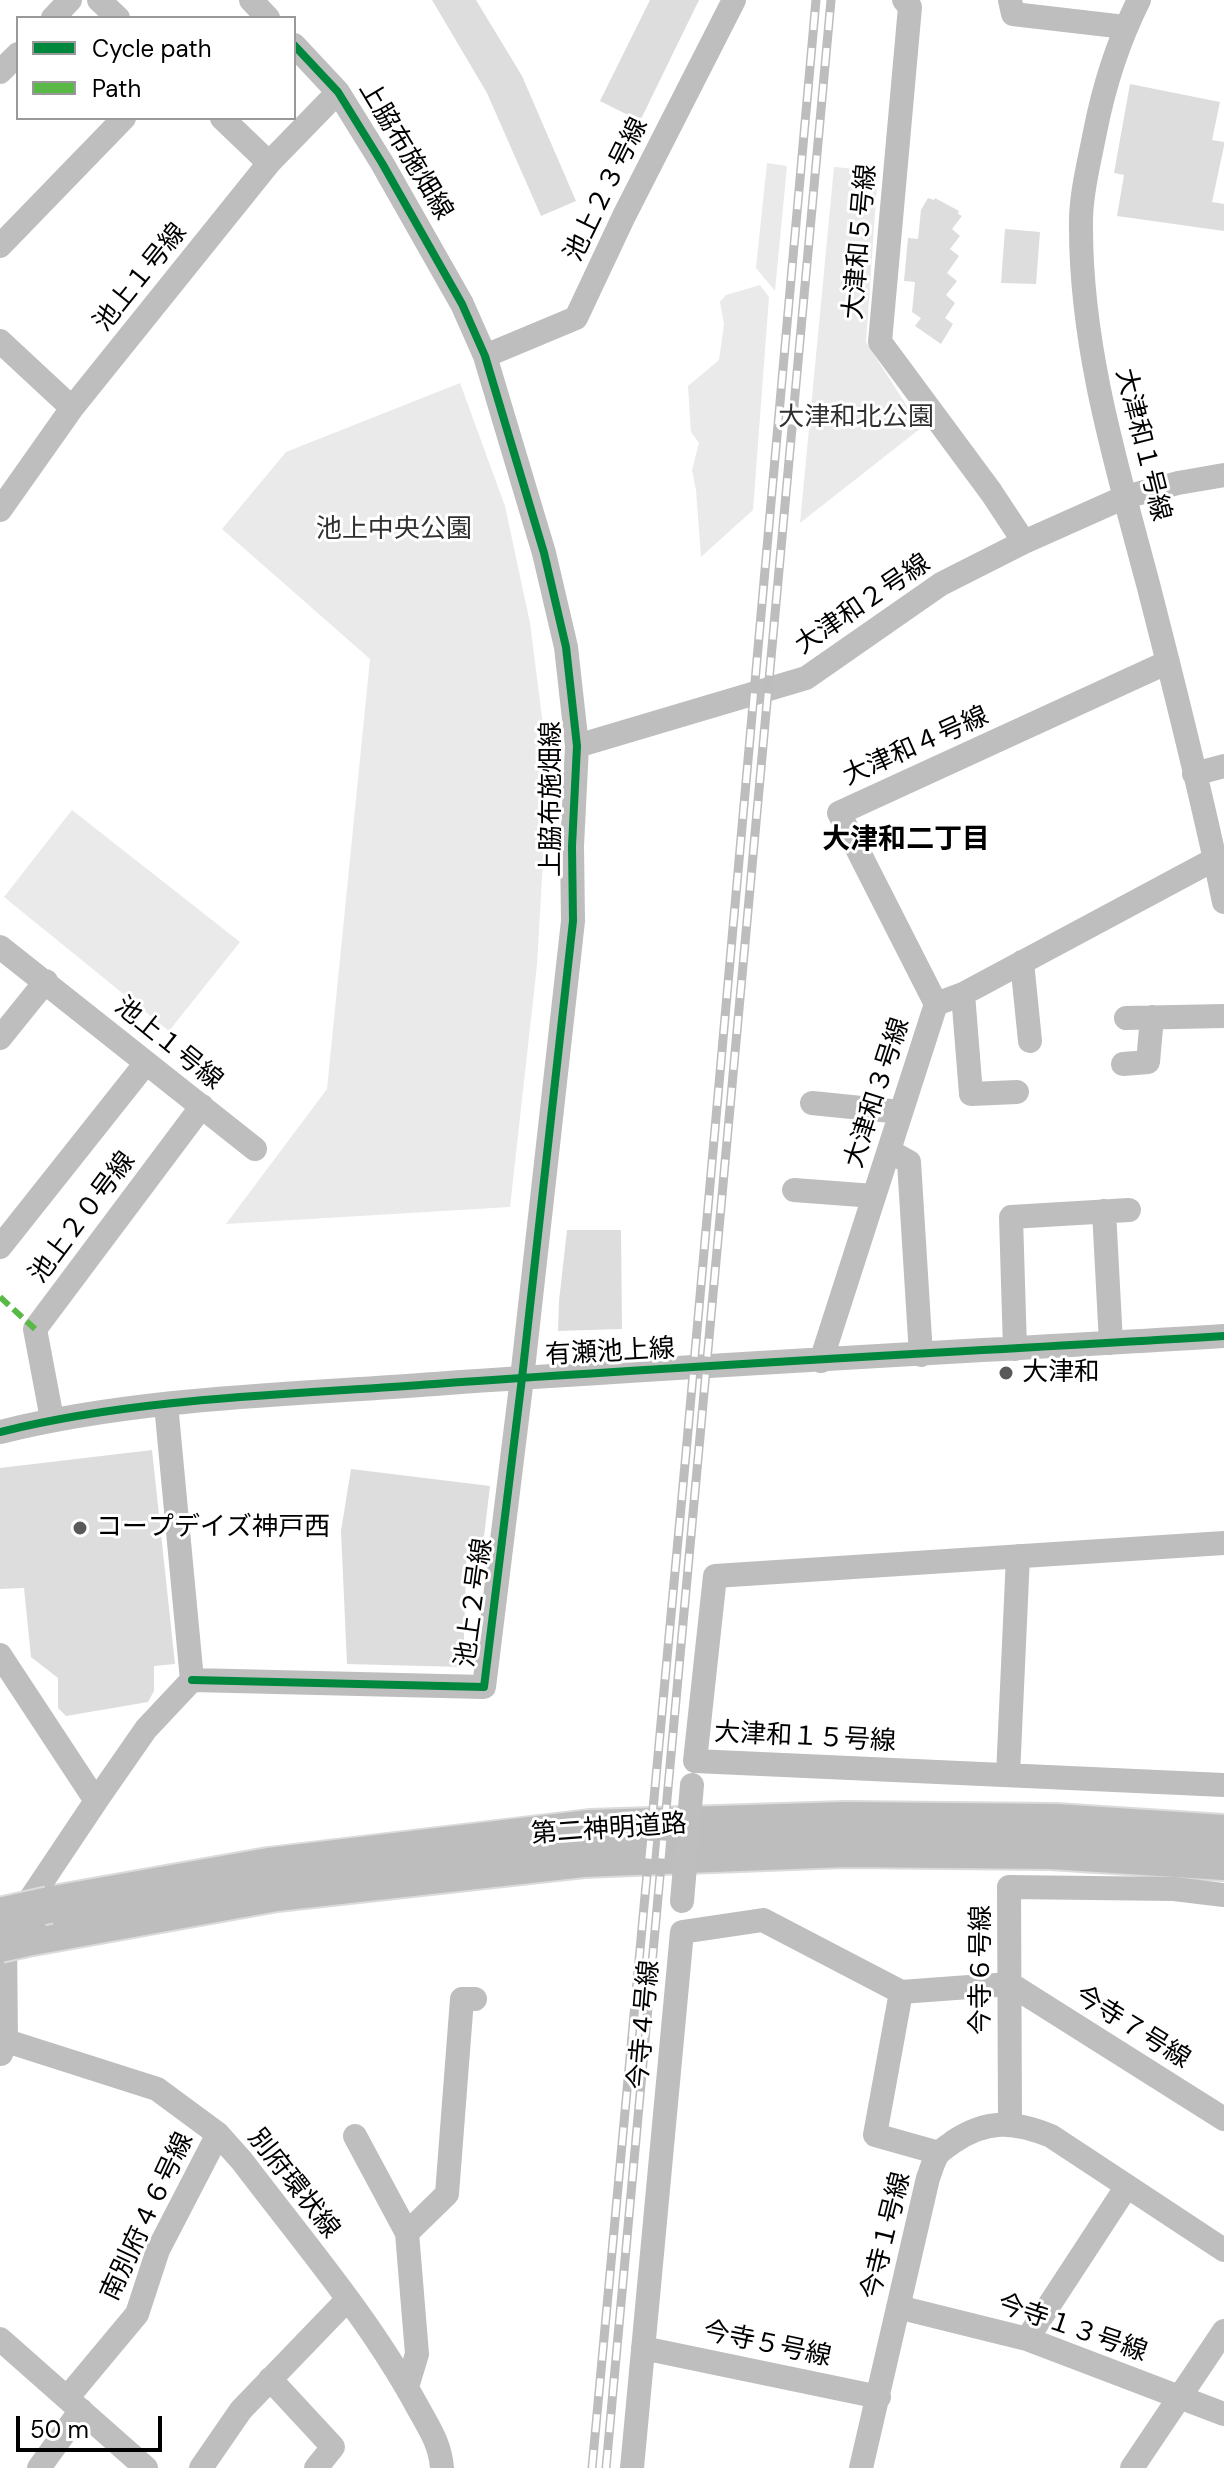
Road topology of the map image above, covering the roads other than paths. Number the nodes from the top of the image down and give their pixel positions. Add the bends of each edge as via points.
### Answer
1 (70, 0) edge
2 (99, 0) edge
3 (251, 0) edge
4 (734, 0) edge
5 (904, 0) edge
6 (1010, 0) edge
7 (1139, 0) edge
8 (55, 16) edge
9 (116, 16) edge
10 (266, 16) edge
11 (1125, 27) junction
12 (296, 47) edge
13 (16, 56) edge
14 (0, 72) edge
15 (338, 92) junction
16 (122, 120) edge
17 (224, 120) edge
18 (269, 163) junction
19 (0, 246) edge
20 (0, 341) edge
21 (485, 356) junction
22 (72, 408) junction
23 (1224, 475) edge
24 (1125, 497) junction
25 (0, 510) edge
26 (1024, 542) junction
27 (1168, 662) junction
28 (577, 746) junction
29 (1224, 766) edge
30 (1194, 774) junction
31 (1215, 859) junction
32 (1224, 902) edge
33 (0, 947) edge
34 (1022, 962) junction
35 (46, 981) junction
36 (963, 994) junction
37 (936, 1004) junction
38 (1224, 1016) edge
39 (1152, 1017) junction
40 (1126, 1018) dead end
41 (0, 1038) edge
42 (1030, 1041) dead end
43 (146, 1063) junction
44 (1123, 1064) dead end
45 (1017, 1092) dead end
46 (812, 1103) dead end
47 (202, 1106) junction
48 (901, 1112) junction
49 (255, 1149) dead end
50 (889, 1151) junction
51 (794, 1190) dead end
52 (874, 1196) junction
53 (1129, 1210) dead end
54 (1104, 1211) junction
55 (0, 1247) edge
56 (1224, 1336) edge
57 (1111, 1343) junction
58 (1015, 1349) junction
59 (921, 1355) junction
60 (821, 1361) junction
61 (522, 1378) junction
62 (166, 1404) junction
63 (52, 1419) junction
64 (0, 1432) edge
65 (1224, 1543) edge
66 (1018, 1556) junction
67 (0, 1655) edge
68 (192, 1680) junction
69 (694, 1773) junction
70 (1008, 1775) junction
71 (1224, 1785) edge
72 (96, 1801) junction
73 (1224, 1833) edge
74 (1224, 1862) edge
75 (1224, 1895) edge
76 (682, 1932) junction
77 (7, 1933) edge
78 (1010, 1984) junction
79 (901, 1992) junction
80 (475, 1999) dead end
81 (2, 2046) edge
82 (1224, 2119) edge
83 (1010, 2124) junction
84 (218, 2134) junction
85 (355, 2136) dead end
86 (939, 2153) junction
87 (1127, 2186) junction
88 (407, 2233) junction
89 (1224, 2250) edge
90 (347, 2300) junction
91 (898, 2307) junction
92 (1224, 2331) edge
93 (0, 2339) edge
94 (1027, 2339) junction
95 (643, 2348) junction
96 (270, 2379) junction
97 (407, 2387) junction
98 (879, 2397) junction
99 (1180, 2397) junction
100 (74, 2404) junction
101 (1224, 2414) edge
102 (39, 2468) edge
103 (146, 2468) edge
104 (201, 2468) edge
105 (316, 2468) edge
106 (442, 2468) edge
107 (632, 2468) edge
108 (861, 2468) edge
109 (1132, 2468) edge

1 - 8 street
2 - 9 street
3 - 10 street
4 - 21 street, 池上２３号線 via 576,318
5 - 26 street, 大津和５号線 via 910,7 880,342
6 - 11 street via 1013,14
7 - 11 street, 大津和１号線
11 - 24 street, 大津和１号線 via 1103,92 1080,225 1085,310 1099,401
12 - 15 street, 上脇布施畑線
13 - 14 street
15 - 18 street, 池上１号線
15 - 21 street, 上脇布施畑線 via 462,304
16 - 19 street
17 - 18 street
18 - 22 street, 池上１号線
20 - 22 street
21 - 28 street, 上脇布施畑線 via 519,461 566,647
22 - 25 street, 池上１号線
23 - 24 street, 大津和２号線
24 - 26 street, 大津和２号線
24 - 27 street, 大津和１号線
26 - 28 street, 大津和２号線 via 941,584 806,678
27 - 30 street, 大津和１号線
27 - 37 street, 大津和４号線 via 839,813
28 - 61 street, 上脇布施畑線 via 573,921
29 - 30 street
30 - 31 street, 大津和１号線
31 - 32 street, 大津和１号線
31 - 34 street, 大津和３号線
33 - 35 street, 池上１号線
34 - 36 street, 大津和３号線
34 - 42 street
35 - 41 street
35 - 43 street, 池上１号線
36 - 37 street, 大津和３号線
36 - 45 street via 971,1094
37 - 48 street, 大津和３号線
38 - 39 street
39 - 40 street
39 - 44 street via 1148,1062
43 - 47 street, 池上１号線
43 - 55 street
46 - 48 street
47 - 49 street, 池上１号線
47 - 63 street, 池上２０号線 via 35,1329
48 - 50 street, 大津和３号線
50 - 52 street, 大津和３号線
50 - 59 street via 909,1162
51 - 52 street
52 - 60 street, 大津和３号線
53 - 54 street
54 - 57 street
54 - 58 street via 1011,1217
56 - 57 street, 有瀬池上線
57 - 58 street, 有瀬池上線
58 - 59 street, 有瀬池上線
59 - 60 street, 有瀬池上線
60 - 61 street, 有瀬池上線
61 - 62 street, 有瀬池上線
61 - 68 street, 池上２号線 via 484,1687
62 - 63 street, 有瀬池上線
62 - 68 street
63 - 64 street, 有瀬池上線
65 - 66 street, 大津和１５号線
66 - 69 street, 大津和１５号線 via 715,1576
66 - 70 street
67 - 72 street
68 - 72 street via 146,1729
69 - 70 street, 大津和１５号線
69 - 76 street, bridge
70 - 71 street, 大津和１５号線
72 - 77 street
73 - 77 highway, 第二神明道路, bridge via 1056,1822 845,1820 590,1828 269,1866 49,1905
74 - 77 highway, 第二神明道路 via 1051,1851 844,1849 583,1859 276,1893
75 - 78 street, 今寺６号線 via 1174,1889 1009,1887
76 - 79 street, 今寺４号線 via 763,1920
76 - 95 street, 今寺４号線
77 - 81 street
78 - 79 street
78 - 82 street, 今寺７号線
78 - 83 street, 今寺６号線
79 - 86 street via 875,2135
80 - 88 street via 462,1999 447,2194
81 - 84 street, 別府環状線 via 157,2089
83 - 86 street, 今寺１号線 via 982,2126
83 - 87 street, 今寺１号線 via 1051,2136
84 - 90 street, 別府環状線
84 - 100 street, 南別府４６号線 via 158,2250 137,2314
85 - 88 street
86 - 91 street, 今寺１号線 via 928,2178
87 - 89 street, 今寺１号線
87 - 94 street
88 - 97 street via 417,2354
90 - 96 street
90 - 97 street, 別府環状線
91 - 94 street, 今寺１３号線
91 - 98 street, 今寺１号線
92 - 99 street
93 - 100 street
94 - 99 street, 今寺１３号線
95 - 98 street, 今寺５号線
95 - 107 street, 今寺４号線
96 - 104 street
96 - 105 street via 333,2447
97 - 106 street, 別府環状線 via 441,2450
98 - 108 street, 今寺１号線
99 - 101 street, 今寺１３号線
99 - 109 street
100 - 102 street, 南別府４６号線
100 - 103 street

